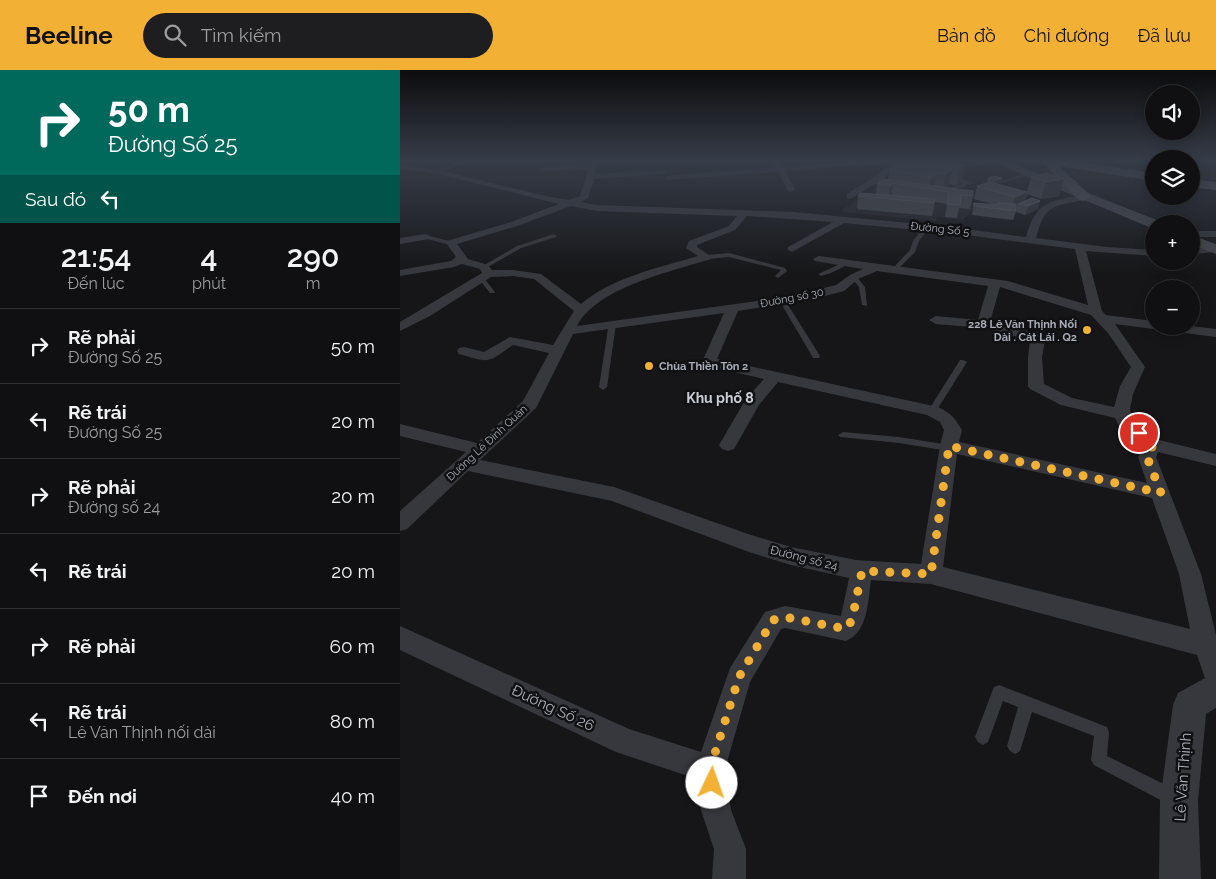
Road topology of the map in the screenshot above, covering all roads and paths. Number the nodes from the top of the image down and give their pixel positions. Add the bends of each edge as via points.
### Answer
1 (547, 199) edge
2 (582, 199) edge
3 (1065, 199) edge
4 (1092, 199) edge
5 (570, 204) junction
6 (744, 212) junction
7 (844, 219) junction
8 (1145, 220) edge
9 (926, 228) junction
10 (554, 236) dead end
11 (1200, 236) edge
12 (425, 237) joint
13 (1200, 239) edge
14 (1215, 239) edge
15 (1030, 240) junction
16 (400, 241) edge
17 (452, 243) junction
18 (1200, 246) edge
19 (1080, 247) junction
20 (792, 248) dead end
21 (1145, 252) edge
22 (707, 257) junction
23 (461, 259) junction
24 (819, 259) dead end
25 (849, 262) junction
26 (876, 267) junction
27 (895, 269) junction
28 (400, 273) edge
29 (484, 273) junction
30 (820, 274) dead end
31 (778, 276) dead end
32 (854, 277) junction
33 (995, 282) junction
34 (492, 292) dead end
35 (782, 300) junction
36 (865, 305) dead end
37 (733, 308) junction
38 (581, 310) junction
39 (1098, 315) junction
40 (936, 320) dead end
41 (1145, 323) edge
42 (612, 324) junction
43 (983, 324) junction
44 (400, 327) edge
45 (567, 330) junction
46 (1200, 331) edge
47 (1216, 333) edge
48 (557, 350) junction
49 (464, 351) dead end
50 (816, 356) dead end
51 (963, 362) dead end
52 (774, 376) junction
53 (603, 387) dead end
54 (932, 411) junction
55 (1121, 414) junction
56 (400, 430) edge
57 (843, 435) dead end
58 (728, 445) dead end
59 (1153, 445) junction
60 (949, 447) junction
61 (473, 457) junction
62 (1216, 460) edge
63 (1161, 493) junction
64 (400, 523) edge
65 (862, 571) junction
66 (931, 574) junction
67 (400, 638) edge
68 (1206, 645) junction
69 (1216, 675) edge
70 (1216, 690) edge
71 (1027, 702) junction
72 (984, 737) dead end
73 (1015, 746) dead end
74 (710, 769) junction
75 (1179, 801) junction
76 (729, 879) edge
77 (1180, 879) edge

1 - 5 street, Đường Số 5
2 - 5 street
3 - 15 street via 1039,208
4 - 8 main road
5 - 6 street, Đường Số 5 via 597,208
5 - 17 street
6 - 7 street, Đường Số 5
6 - 22 street via 732,228 693,242 691,248
7 - 9 street, Đường Số 5
7 - 20 street
9 - 15 street, Đường Số 5
9 - 27 lane via 913,251
10 - 29 lane via 518,247
11 - 14 street
12 - 16 street
12 - 17 lane
13 - 14 main road
14 - 18 street
15 - 19 street, Đường Số 5
17 - 23 street
19 - 21 street, Đường Số 5
19 - 39 street
22 - 31 lane via 729,256 783,269
22 - 38 street, Đường Lê Đình Quản via 637,278 593,300
23 - 28 street via 454,264
23 - 29 street
24 - 25 street
25 - 26 street
25 - 30 lane
26 - 27 street
26 - 32 street, Đường số 30
27 - 33 street
29 - 34 lane
29 - 38 street via 537,276
29 - 44 street
32 - 35 street, Đường số 30 via 840,288
32 - 36 lane via 862,288
33 - 39 street
33 - 43 street
35 - 37 street, Đường số 30
35 - 50 lane
37 - 42 street, Đường số 30
37 - 52 street via 709,362
38 - 45 street, Đường Lê Đình Quản
39 - 41 street
39 - 55 street via 1113,330 1138,367 1128,381
40 - 43 street
42 - 45 street, Đường số 30
42 - 53 lane
43 - 55 street via 1035,337 1038,341 1036,386 1048,394 1071,403
45 - 48 street, Đường Lê Đình Quản
46 - 47 street
48 - 49 street via 510,341 486,357
48 - 61 street, Đường Lê Đình Quản via 530,404
51 - 54 lane
52 - 54 street
52 - 58 street via 752,403
54 - 60 street via 946,418 953,430
55 - 59 street
56 - 61 street
57 - 60 lane
59 - 62 street
59 - 63 street via 1147,457
60 - 63 street
60 - 66 street
61 - 64 street, Đường Lê Đình Quản
61 - 65 street, Đường số 24 via 614,494 791,556
63 - 68 street via 1190,574
65 - 66 street, Đường số 24
65 - 74 street via 852,620 846,629 785,617 773,620 739,677
66 - 68 street, Đường số 24
67 - 74 street, Đường Số 26 via 626,742
68 - 69 street
70 - 75 street, Lê Văn Thịnh via 1190,705
71 - 72 lane via 999,692
71 - 73 lane
71 - 75 lane via 1102,732 1099,760
74 - 76 street via 716,810 730,849
75 - 77 street, Lê Văn Thịnh

